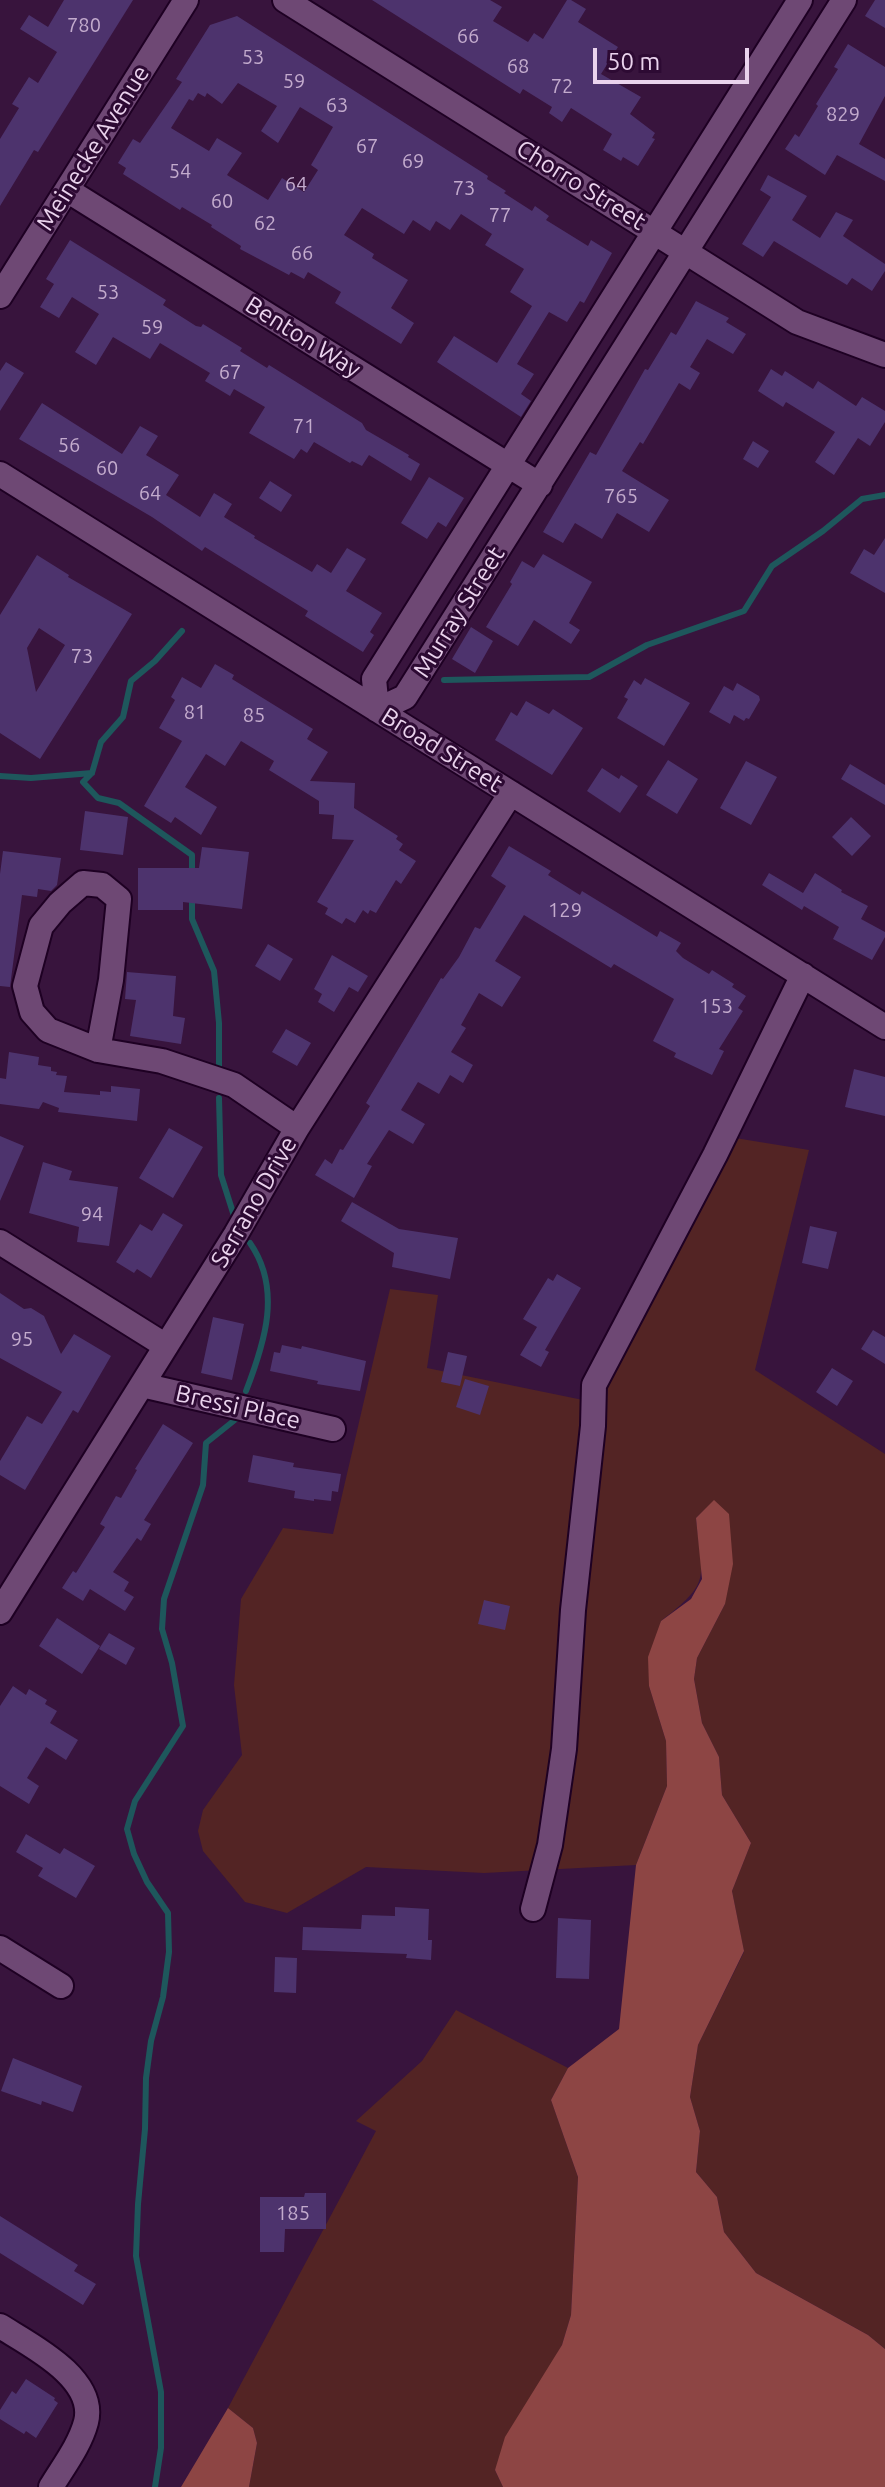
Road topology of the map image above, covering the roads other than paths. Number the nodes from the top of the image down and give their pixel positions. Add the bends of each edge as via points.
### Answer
1 (186, 0) edge
2 (285, 0) edge
3 (800, 0) edge
4 (844, 0) edge
5 (67, 190) junction
6 (655, 231) junction
7 (687, 251) junction
8 (0, 296) edge
9 (885, 355) edge
10 (508, 465) junction
11 (0, 474) edge
12 (540, 485) junction
13 (377, 710) junction
14 (511, 793) junction
15 (803, 975) junction
16 (885, 1027) edge
17 (98, 1050) junction
18 (297, 1128) junction
19 (0, 1242) edge
20 (166, 1346) junction
21 (142, 1385) junction
22 (333, 1429) dead end
23 (0, 1612) edge
24 (533, 1909) dead end
25 (0, 1948) edge
26 (61, 1986) dead end
27 (0, 2326) edge
28 (51, 2487) edge

1 - 5 street, Meinecke Avenue
2 - 6 street, Chorro Street
3 - 6 street, Murray Street
4 - 7 street, Murray Street
5 - 8 street, Meinecke Avenue
5 - 10 street, Benton Way
6 - 7 street, Chorro Street
6 - 10 street, Murray Street
7 - 9 street, Chorro Street via 797,322
7 - 12 street, Murray Street
10 - 12 street, Benton Way
10 - 13 street, Murray Street via 374,679
11 - 13 street, Broad Street
12 - 13 street, Murray Street via 405,697
13 - 14 street, Broad Street
14 - 15 street, Broad Street
14 - 18 street, Serrano Drive
15 - 16 street, Broad Street
15 - 24 street via 594,1385 564,1749 550,1845
17 - 17 street via 48,1030 32,1012 25,986 41,926 83,883 102,885 119,899
17 - 18 street via 162,1061 234,1085
18 - 20 street, Serrano Drive
19 - 20 street
20 - 21 street, Serrano Drive
21 - 22 street, Bressi Place
21 - 23 street, Serrano Drive
25 - 26 street
27 - 28 street via 59,2364 86,2404 81,2437

